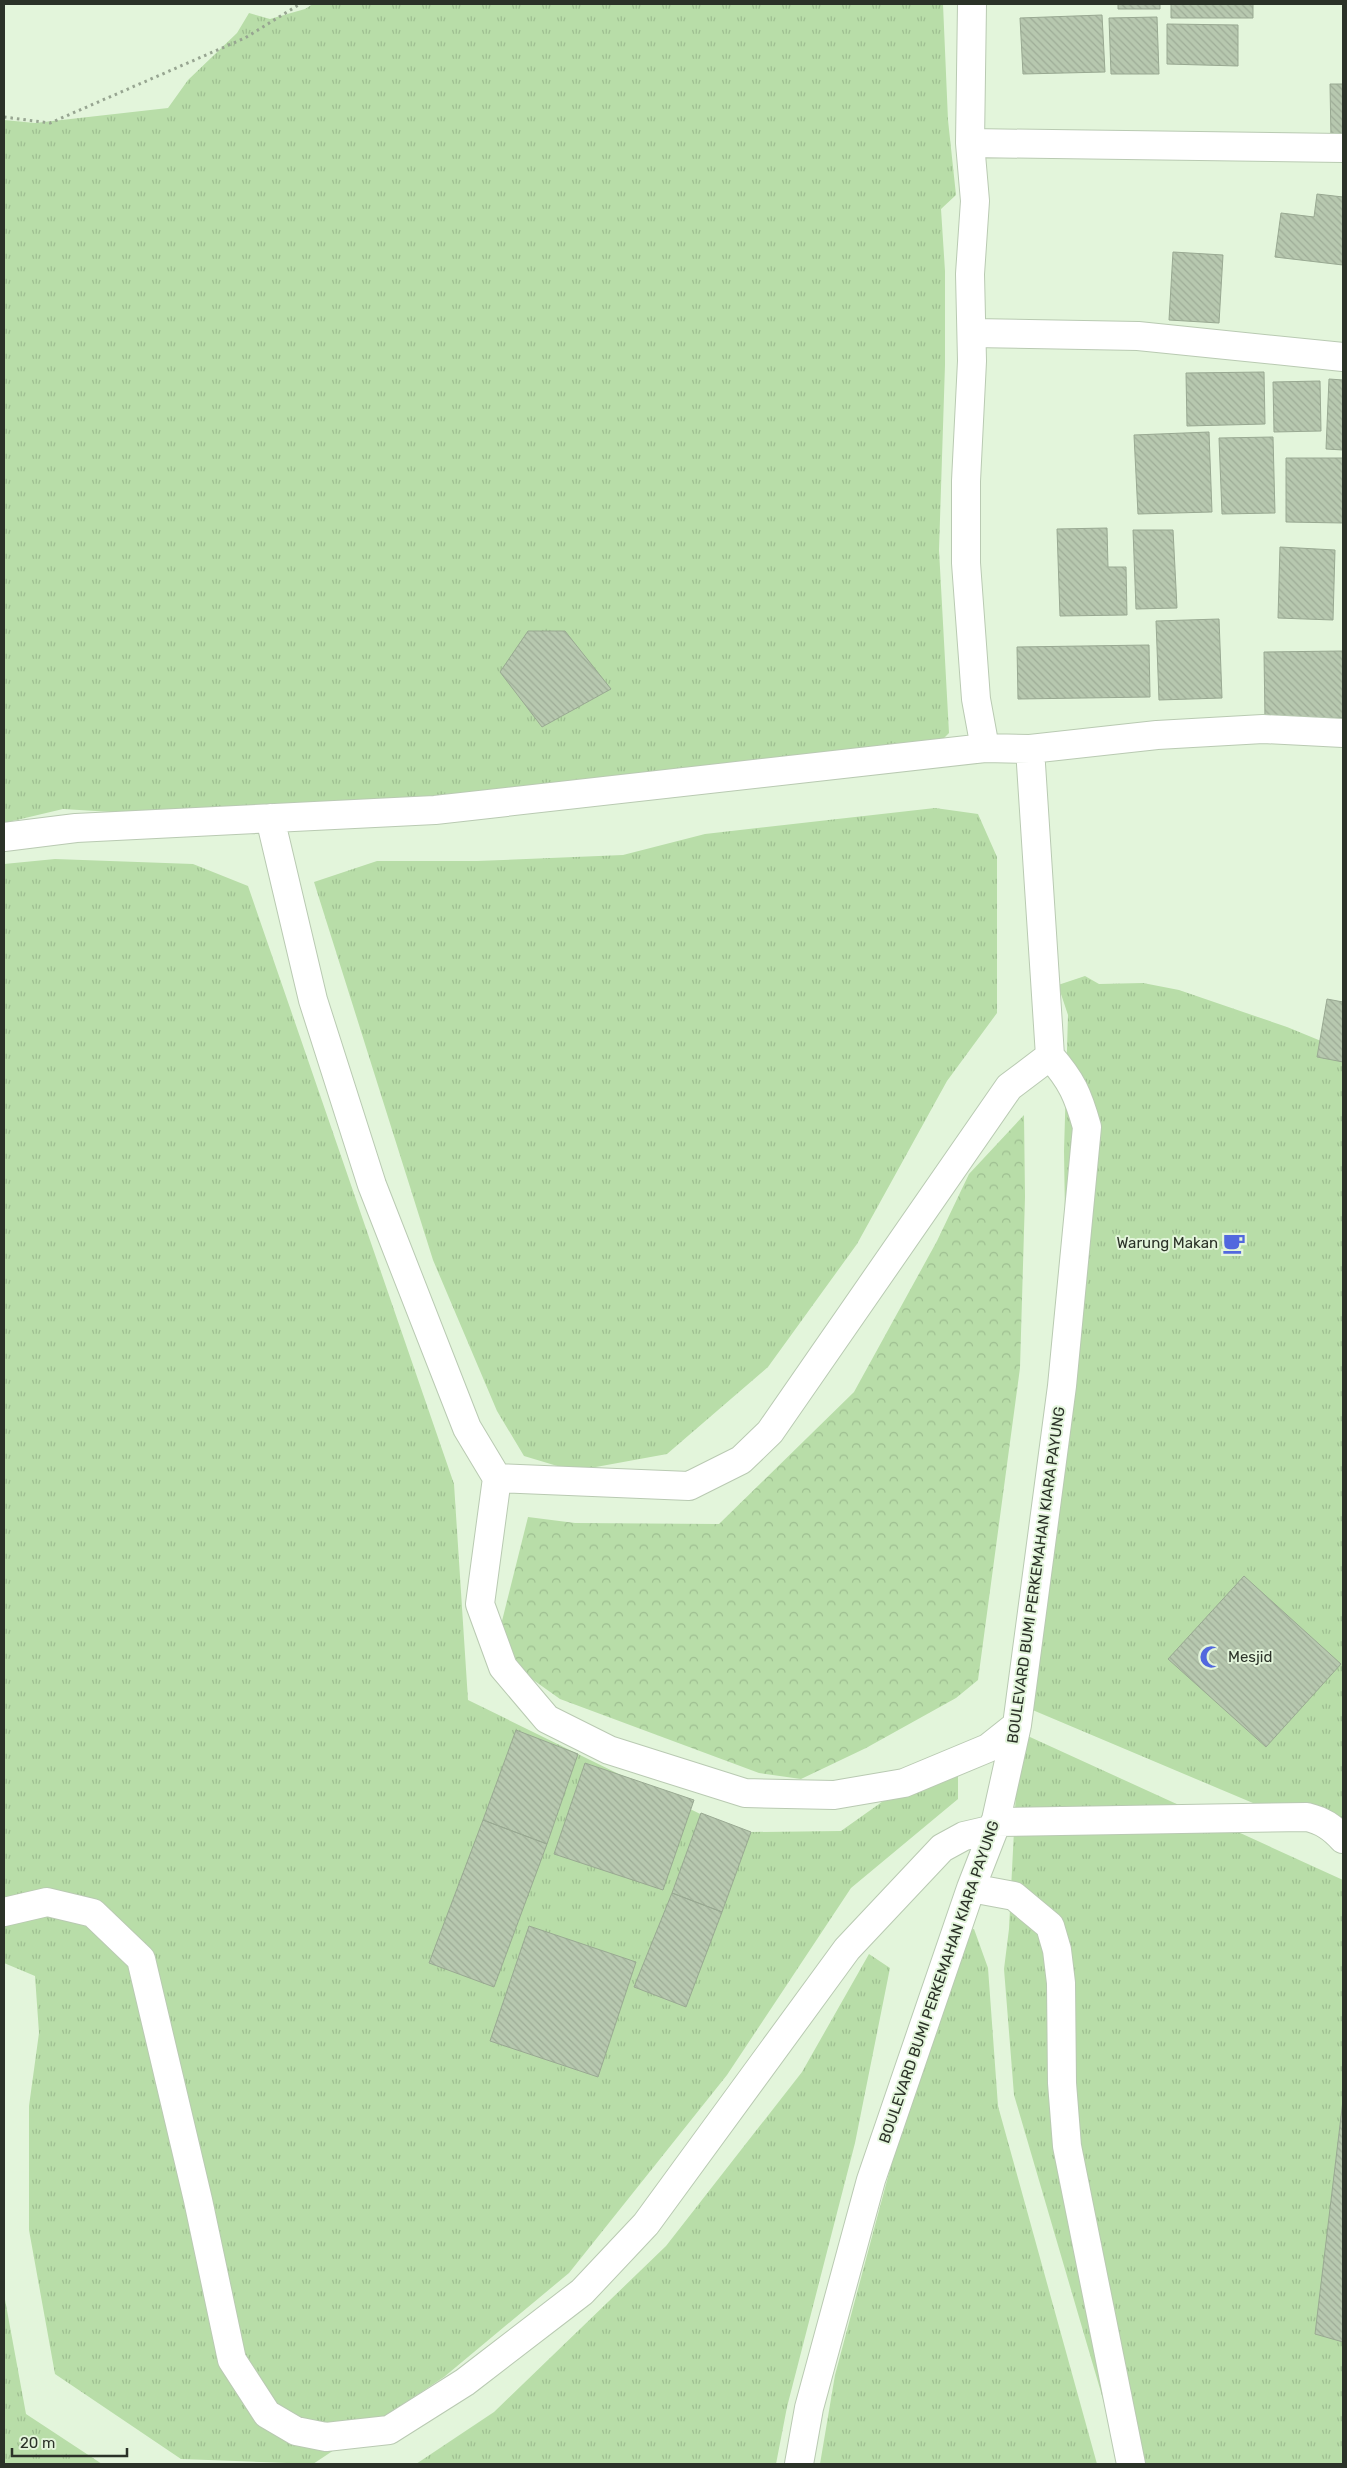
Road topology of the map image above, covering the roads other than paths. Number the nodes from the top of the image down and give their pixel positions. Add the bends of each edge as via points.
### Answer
1 (972, 4) edge
2 (970, 143) junction
3 (1343, 148) edge
4 (972, 333) junction
5 (1343, 357) edge
6 (1343, 734) edge
7 (985, 748) junction
8 (1030, 749) junction
9 (270, 818) junction
10 (4, 837) edge
11 (1050, 1056) junction
12 (497, 1478) junction
13 (1017, 1725) junction
14 (995, 1826) junction
15 (1343, 1839) edge
16 (971, 1888) junction
17 (4, 1912) edge
18 (799, 2464) edge
19 (1131, 2464) edge

1 - 2 street
2 - 3 street
2 - 4 street via 975,201 970,274
4 - 5 street via 1138,336
4 - 7 street via 966,564 976,699
6 - 8 street via 1263,729 1157,735
7 - 8 street
7 - 9 street via 435,810
8 - 11 street
9 - 10 street via 76,828
9 - 12 street via 313,1000 372,1185 467,1428
11 - 12 street via 1009,1087 770,1432 741,1460 688,1486
11 - 13 street, BOULEVARD BUMI PERKEMAHAN KIARA PAYUNG via 1070,1079 1087,1127 1062,1386
12 - 13 street via 480,1604 503,1667 547,1719 609,1750 745,1793 834,1795 904,1783 988,1748
13 - 14 street, BOULEVARD BUMI PERKEMAHAN KIARA PAYUNG
14 - 15 street via 1307,1818 1320,1820 1334,1828
14 - 16 street, BOULEVARD BUMI PERKEMAHAN KIARA PAYUNG
14 - 17 street via 964,1836 942,1848 848,1949 646,2224 582,2292 465,2382 389,2430 326,2438 296,2431 267,2414 232,2360 198,2200 140,1959 93,1913 47,1902
16 - 18 street, BOULEVARD BUMI PERKEMAHAN KIARA PAYUNG via 871,2180 809,2408
16 - 19 street via 1014,1896 1050,1926 1057,1950 1067,2146

